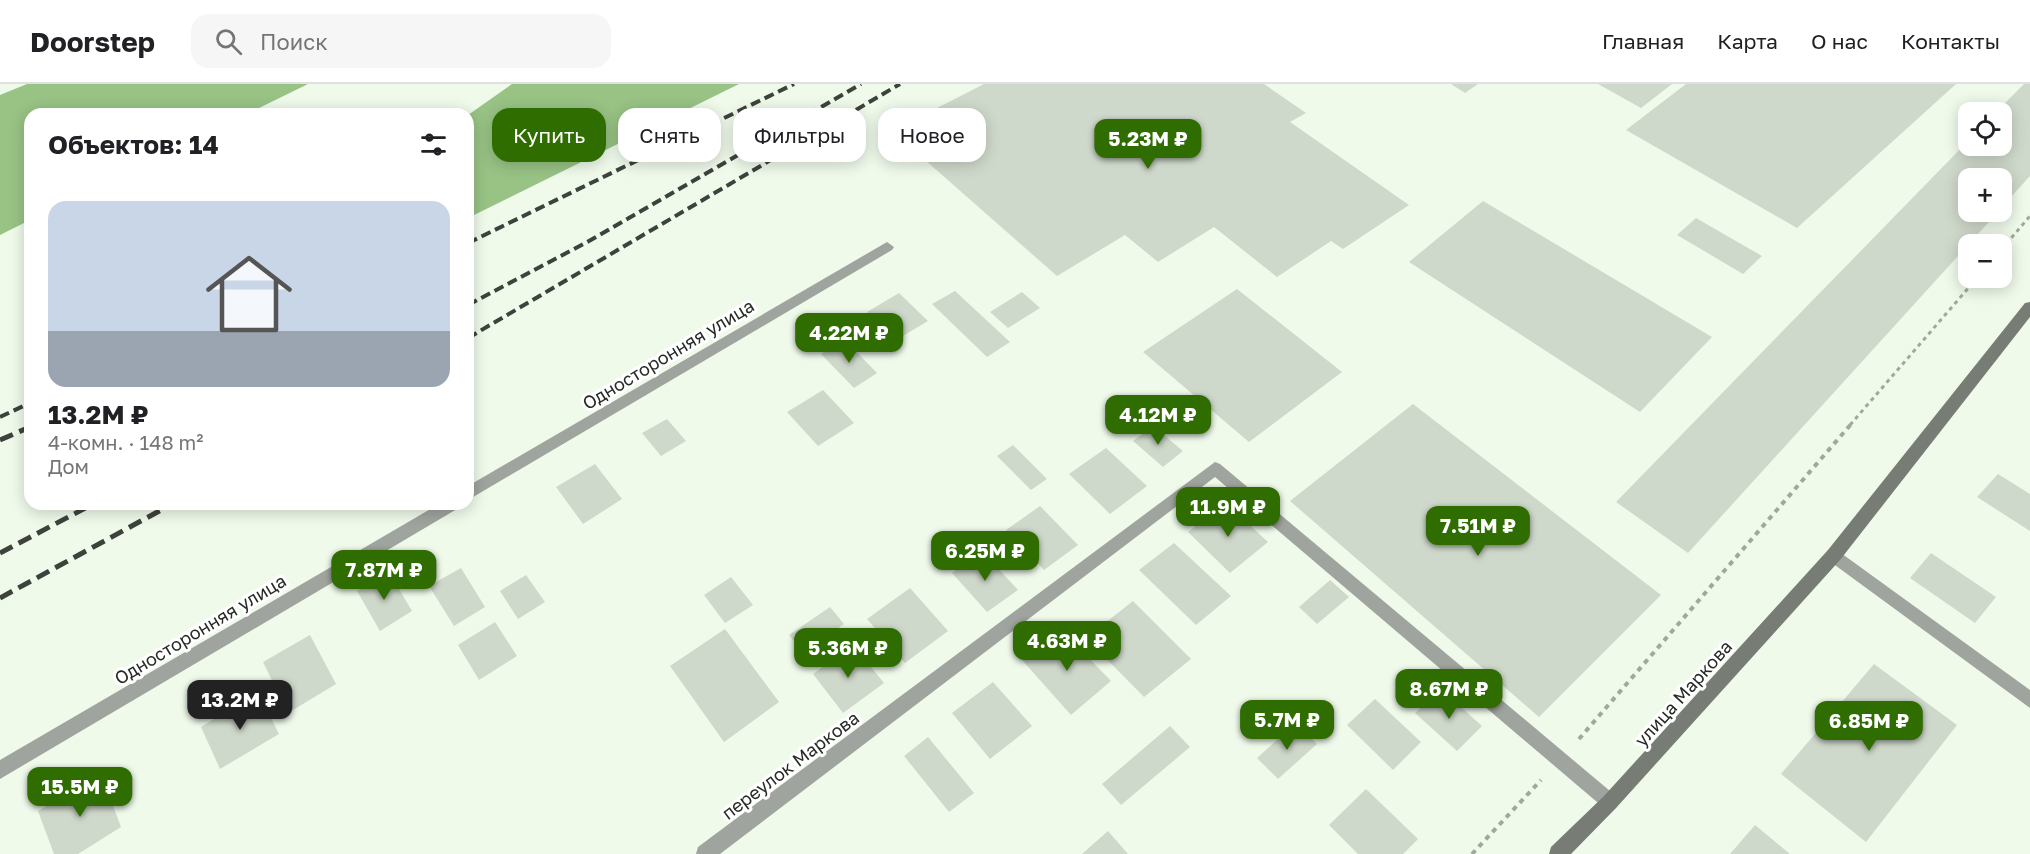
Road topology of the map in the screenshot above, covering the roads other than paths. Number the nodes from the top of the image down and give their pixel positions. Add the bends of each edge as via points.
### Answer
1 (887, 248) dead end
2 (2030, 307) edge
3 (474, 490) edge
4 (442, 510) edge
5 (1834, 555) junction
6 (2030, 700) edge
7 (0, 770) edge
8 (1610, 802) junction
9 (705, 854) edge
10 (1558, 854) edge

1 - 3 lane, Односторонняя улица
2 - 5 main road, улица Маркова
4 - 7 lane, Односторонняя улица
5 - 6 lane
5 - 8 main road, улица Маркова
8 - 9 lane, переулок Маркова via 1215,468
8 - 10 main road, улица Маркова

